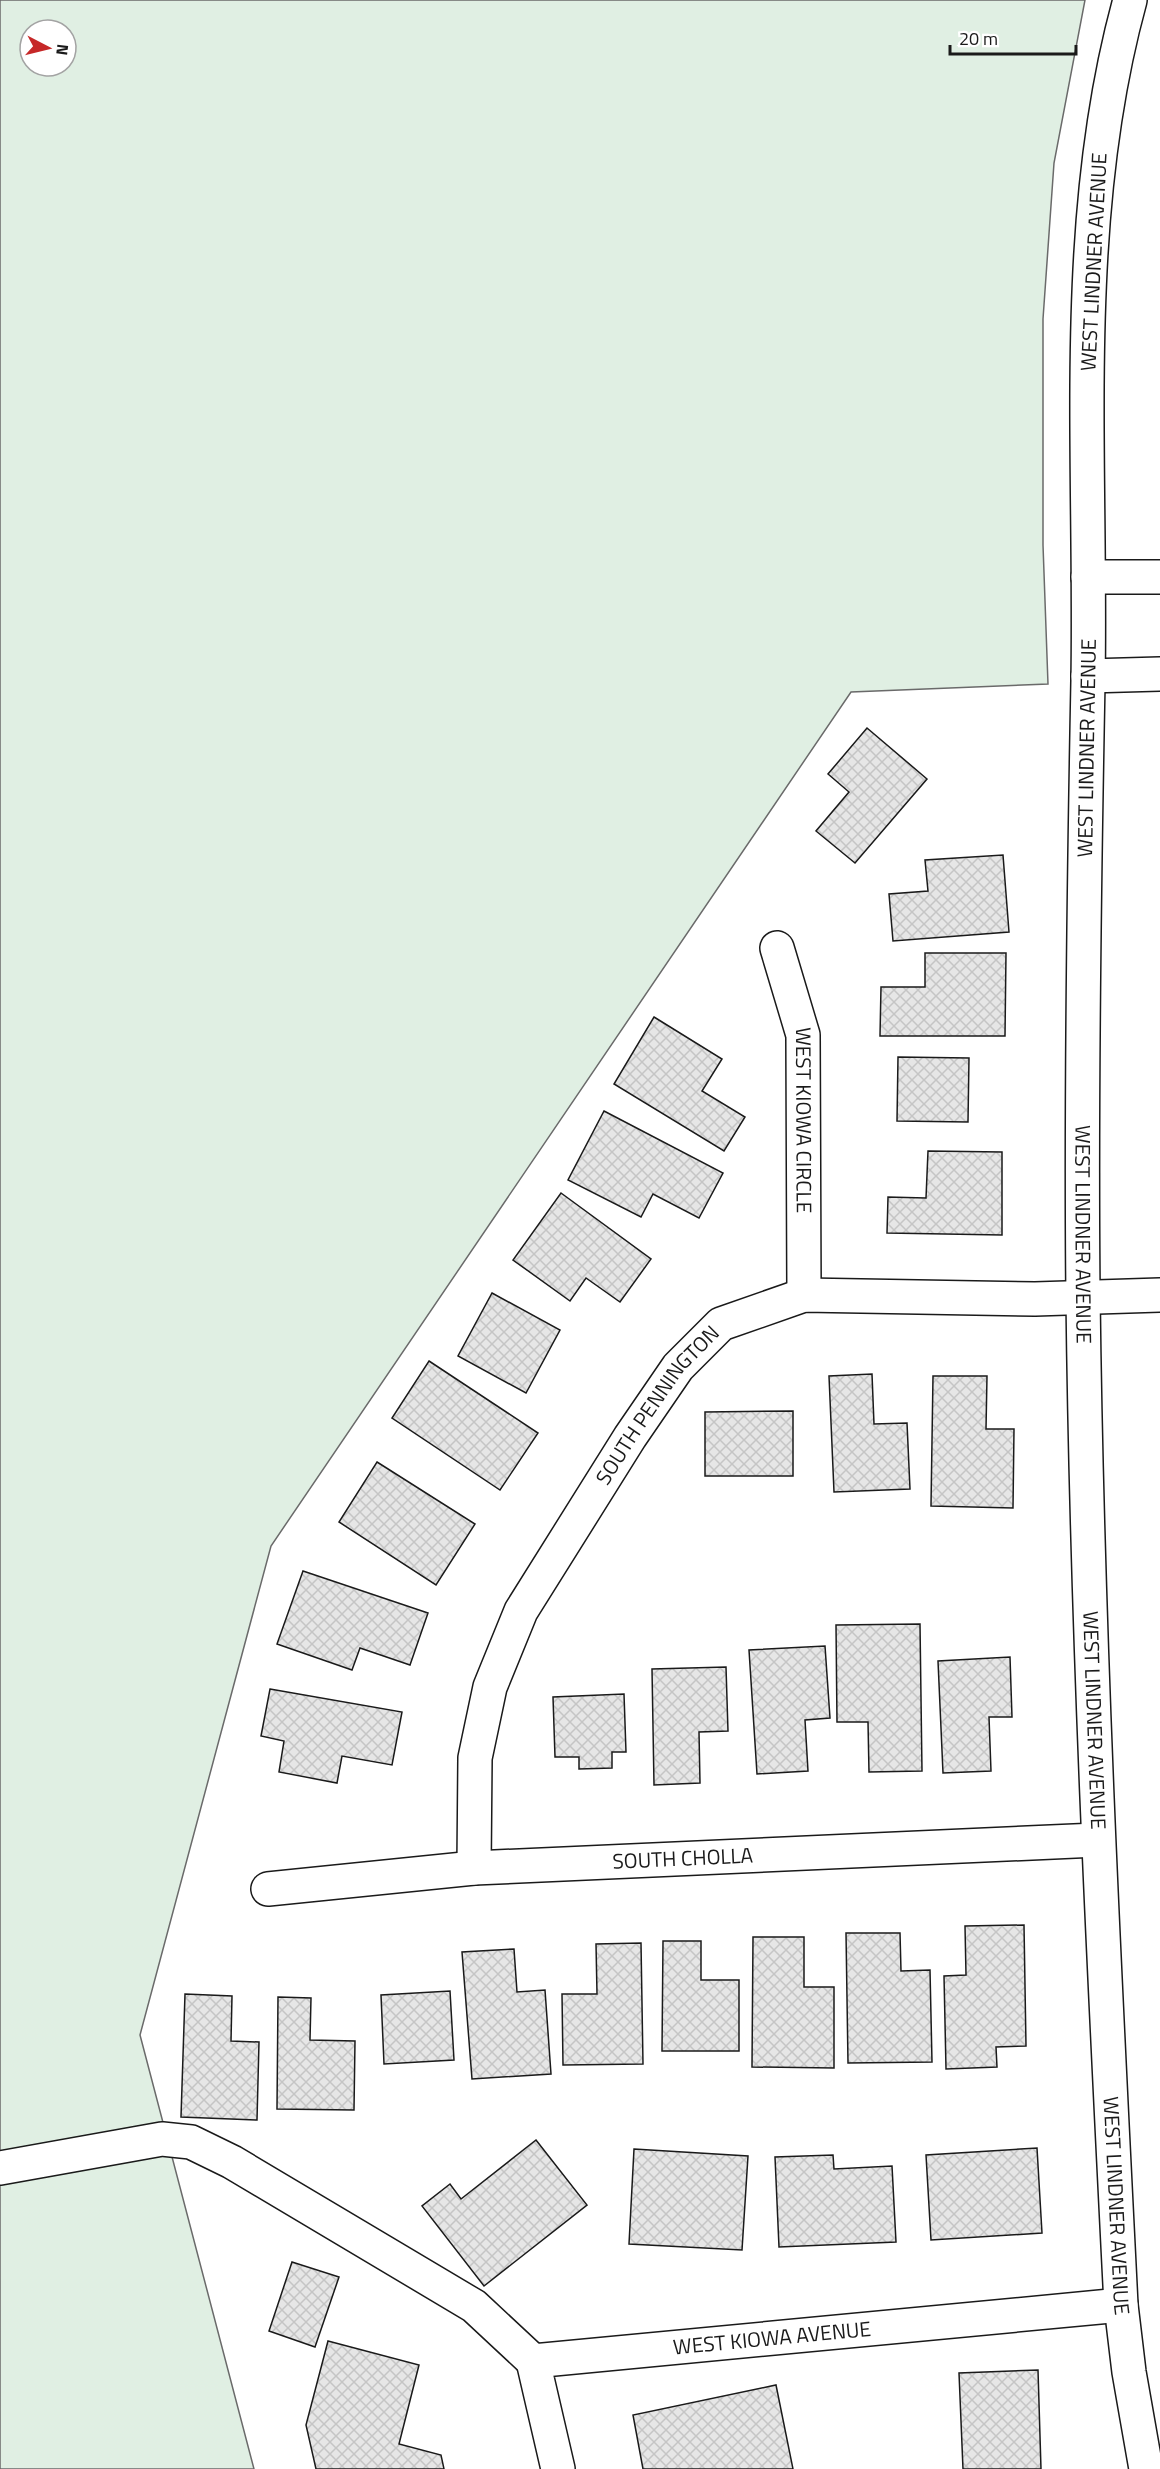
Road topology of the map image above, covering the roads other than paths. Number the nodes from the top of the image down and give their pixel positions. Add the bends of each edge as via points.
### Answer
1 (1130, 0) edge
2 (1088, 577) junction
3 (1160, 577) edge
4 (1160, 674) edge
5 (1088, 676) junction
6 (777, 948) dead end
7 (804, 1295) junction
8 (1160, 1295) edge
9 (1083, 1296) junction
10 (1097, 1840) junction
11 (474, 1868) junction
12 (268, 1889) dead end
13 (0, 2168) edge
14 (1121, 2305) junction
15 (532, 2361) junction
16 (558, 2469) edge
17 (1146, 2469) edge

1 - 2 street, WEST LINDNER AVENUE via 1106,106 1093,222 1087,322
2 - 3 street
2 - 5 street, WEST LINDNER AVENUE
4 - 5 street
5 - 9 street, WEST LINDNER AVENUE
6 - 7 street, WEST KIOWA CIRCLE via 803,1035
7 - 9 street, SOUTH PENNINGTON via 1035,1299
7 - 11 street, SOUTH PENNINGTON via 722,1324 678,1367 522,1611 490,1687 475,1758
8 - 9 street, SOUTH PENNINGTON
9 - 10 street, WEST LINDNER AVENUE
10 - 11 street, SOUTH CHOLLA
10 - 14 street, WEST LINDNER AVENUE
11 - 12 street, SOUTH CHOLLA
13 - 15 street via 162,2139 191,2142 232,2162 474,2306
14 - 15 street, WEST KIOWA AVENUE
14 - 17 street, WEST LINDNER AVENUE
15 - 16 street

